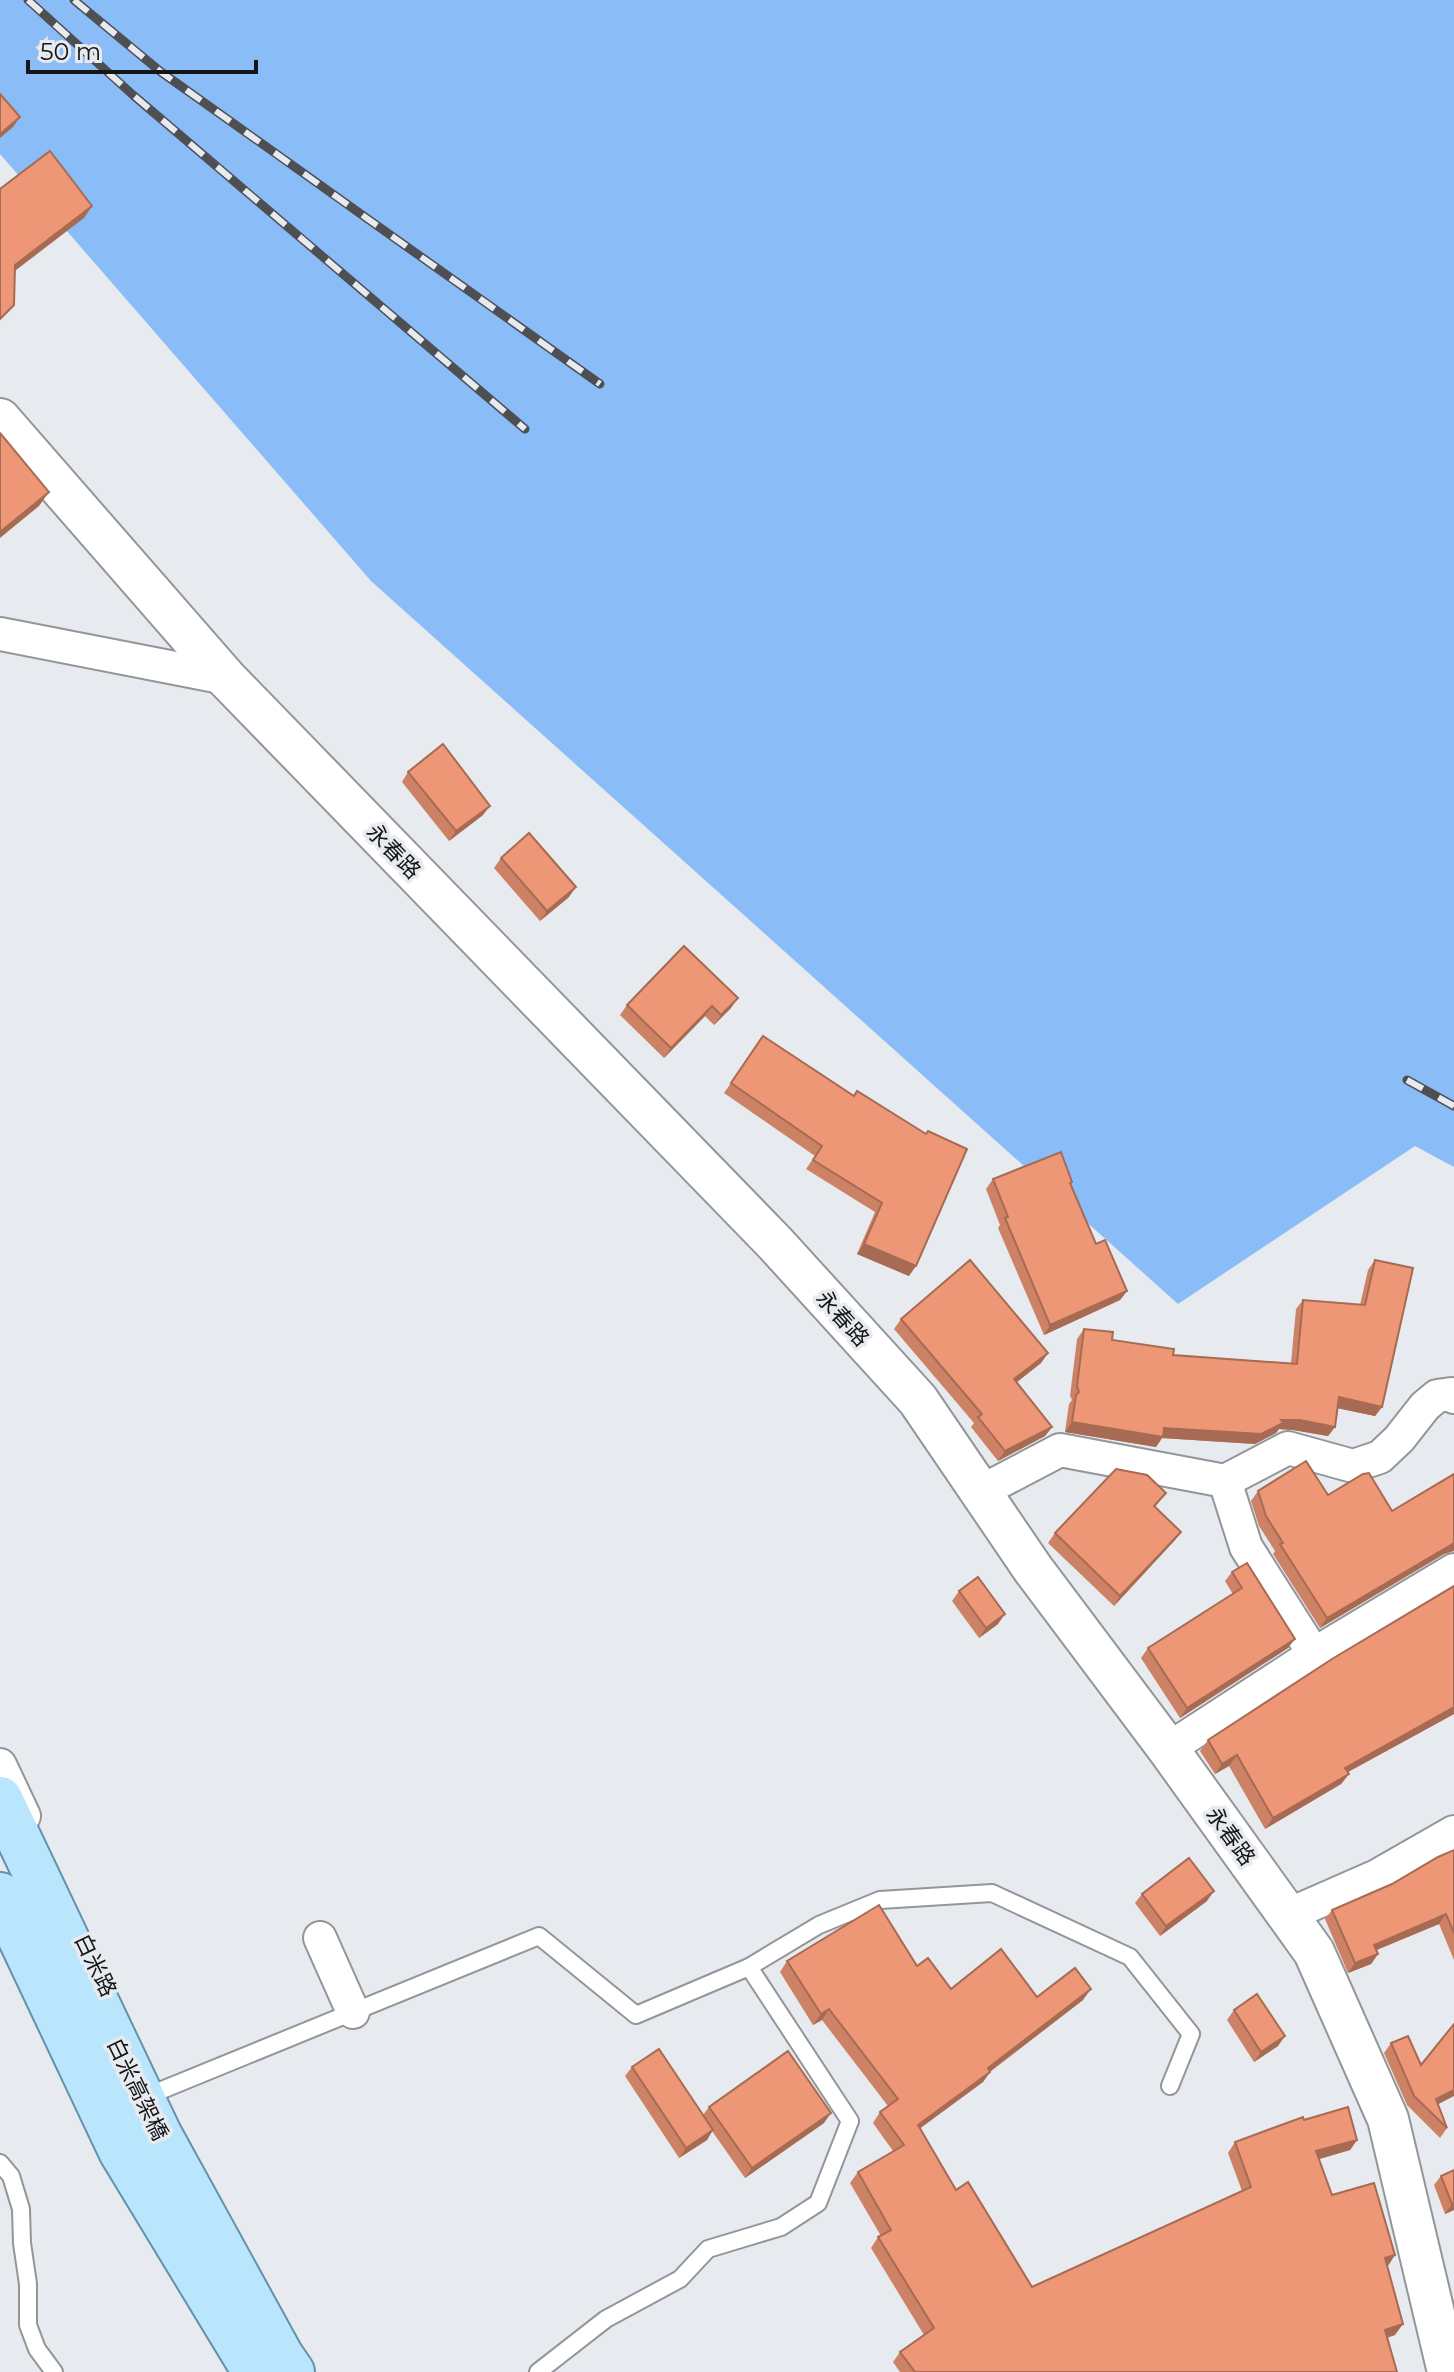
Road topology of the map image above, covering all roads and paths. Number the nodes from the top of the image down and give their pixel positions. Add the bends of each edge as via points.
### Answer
1 (0, 419) edge
2 (0, 634) edge
3 (226, 678) junction
4 (1454, 1397) edge
5 (1225, 1481) junction
6 (980, 1492) junction
7 (1454, 1570) edge
8 (1314, 1654) junction
9 (1168, 1749) junction
10 (0, 1765) edge
11 (0, 1799) edge
12 (1454, 1832) edge
13 (0, 1895) edge
14 (1288, 1915) junction
15 (320, 1938) dead end
16 (749, 1967) junction
17 (353, 2012) junction
18 (1170, 2086) dead end
19 (157, 2092) junction
20 (0, 2163) edge
21 (54, 2372) edge
22 (255, 2372) edge
23 (292, 2372) edge
24 (314, 2372) edge
25 (538, 2372) edge
26 (1448, 2372) edge

1 - 3 street, 永春路
2 - 3 street
3 - 6 street, 永春路 via 775,1243 918,1400
4 - 5 street via 1437,1396 1380,1457 1353,1466 1288,1448
5 - 6 street via 1060,1450
5 - 8 street via 1246,1547
6 - 9 street, 永春路
7 - 8 street
8 - 9 street
9 - 14 street, 永春路
10 - 19 street, 白米路
11 - 23 main road, 白米高架橋 via 159,2134
12 - 14 street via 1377,1876
13 - 22 main road, 白米高架橋 via 121,2151
14 - 26 street, 永春路 via 1314,1952 1388,2119
15 - 17 street
16 - 17 lane via 636,2015 539,1936
16 - 18 lane via 819,1925 880,1900 992,1893 1130,1957 1191,2034
16 - 25 lane via 850,2121 818,2203 781,2227 708,2249 680,2279 606,2319
17 - 19 lane
19 - 24 street, 白米路
20 - 21 lane via 11,2176 21,2209 28,2325

